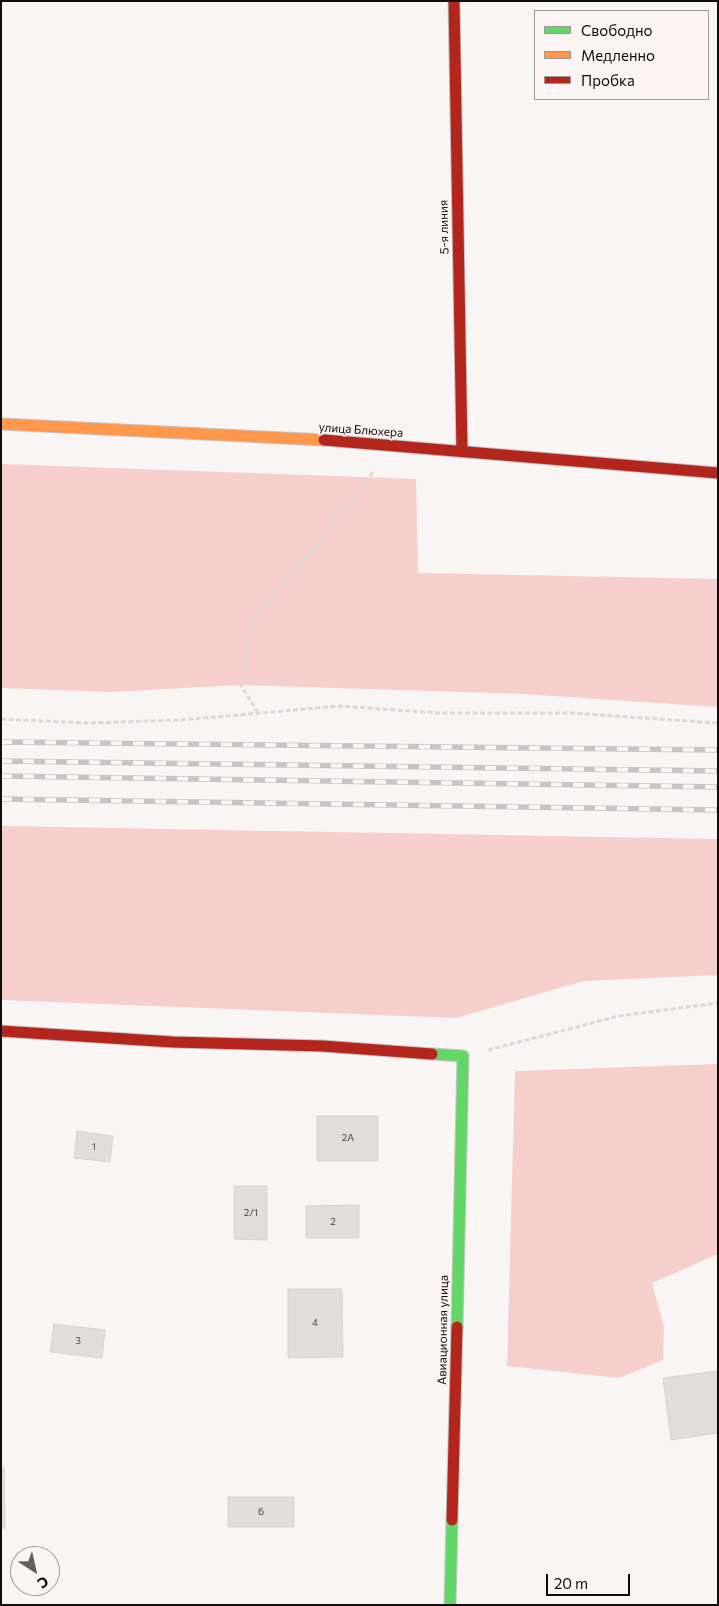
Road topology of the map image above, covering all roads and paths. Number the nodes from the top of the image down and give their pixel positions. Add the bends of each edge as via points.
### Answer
1 (454, 1) edge
2 (1, 424) edge
3 (393, 446) junction
4 (462, 451) junction
5 (718, 473) edge
6 (258, 713) junction
7 (1, 719) edge
8 (718, 723) edge
9 (718, 1003) edge
10 (1, 1031) edge
11 (463, 1056) junction
12 (450, 1605) edge

1 - 4 street, 5-я линия
2 - 3 street, улица Блюхера
3 - 4 street, улица Блюхера
3 - 6 path via 332,528 252,619 241,685
4 - 5 street, улица Блюхера
6 - 7 path via 88,723
6 - 8 path via 340,706 437,713 570,713
9 - 11 path via 619,1016
10 - 11 street
11 - 12 street, Авиационная улица

